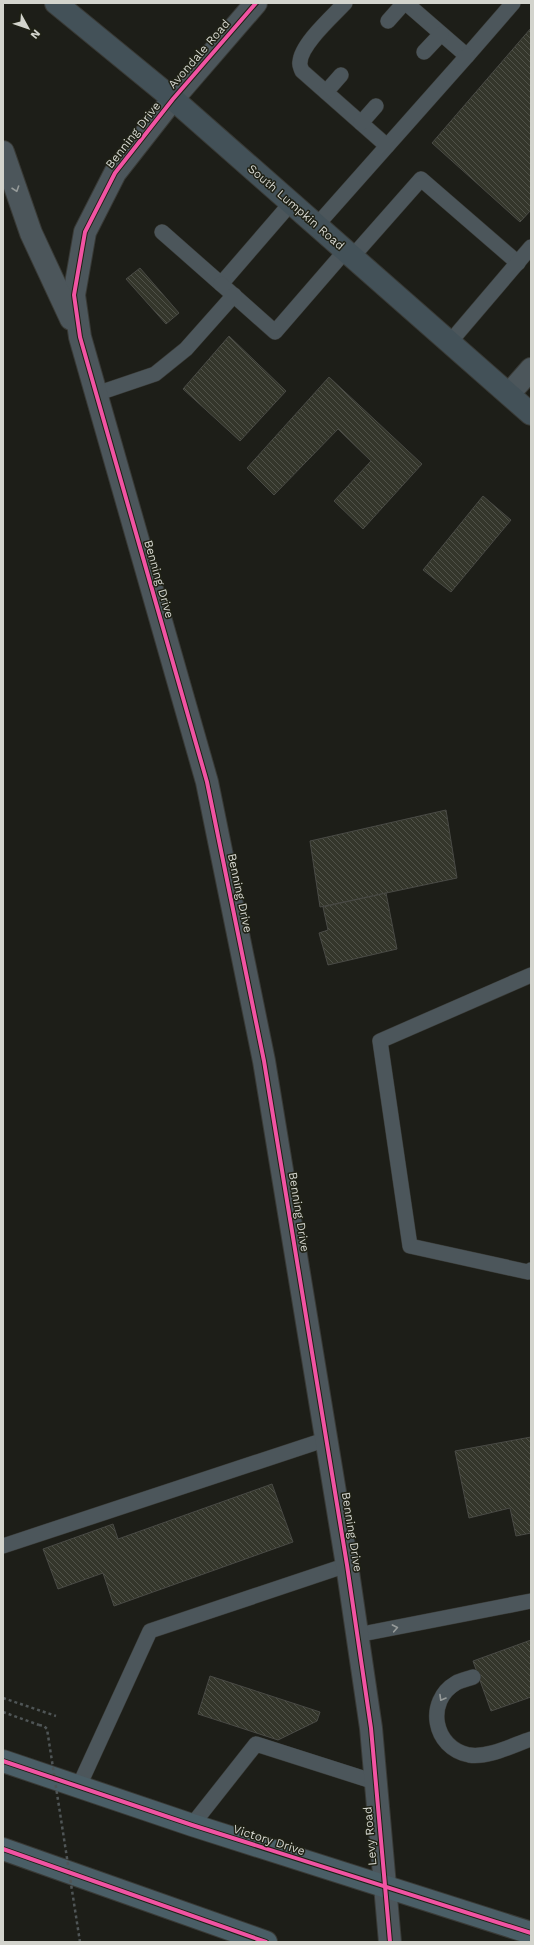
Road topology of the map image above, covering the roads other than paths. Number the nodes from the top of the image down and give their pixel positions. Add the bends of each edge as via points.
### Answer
1 (56, 3) edge
2 (256, 3) edge
3 (345, 3) edge
4 (405, 3) edge
5 (513, 3) edge
6 (388, 21) dead end
7 (441, 34) junction
8 (424, 52) dead end
9 (467, 56) junction
10 (341, 75) dead end
11 (326, 92) junction
12 (173, 99) junction
13 (376, 106) dead end
14 (362, 123) junction
15 (387, 146) junction
16 (3, 152) edge
17 (291, 202) junction
18 (317, 225) junction
19 (162, 232) dead end
20 (531, 248) edge
21 (349, 253) junction
22 (518, 263) junction
23 (221, 284) junction
24 (234, 295) junction
25 (80, 337) junction
26 (450, 342) junction
27 (531, 369) edge
28 (96, 394) junction
29 (509, 394) junction
30 (531, 414) edge
31 (531, 975) edge
32 (531, 1270) edge
33 (327, 1439) junction
34 (3, 1546) edge
35 (347, 1565) junction
36 (531, 1601) edge
37 (357, 1636) junction
38 (473, 1677) dead end
39 (371, 1728) joint
40 (531, 1739) edge
41 (3, 1761) edge
42 (375, 1782) junction
43 (79, 1786) junction
44 (192, 1826) junction
45 (3, 1849) edge
46 (385, 1888) junction
47 (531, 1933) edge
48 (266, 1942) edge
49 (390, 1942) edge

1 - 12 main road, South Lumpkin Road
2 - 12 street, Avondale Road
3 - 11 lane via 308,44 299,63 302,71
4 - 6 lane
4 - 7 lane
5 - 9 lane
7 - 8 lane
7 - 9 lane
9 - 15 lane
10 - 11 lane
11 - 14 lane
12 - 17 main road, South Lumpkin Road
12 - 25 street, Benning Drive via 115,173 85,232 74,295
13 - 14 lane
14 - 15 lane
15 - 18 lane
16 -> 25 street, Benning Drive via 31,233
17 - 18 main road, South Lumpkin Road
17 - 23 lane
18 - 21 main road, South Lumpkin Road
19 - 23 lane
20 - 22 lane
21 - 22 lane via 420,179
21 - 24 lane via 275,332
21 - 26 main road, South Lumpkin Road
22 - 26 lane
23 - 24 lane
24 - 28 lane via 186,349 155,374
25 - 28 street, Benning Drive
26 - 29 main road, South Lumpkin Road
27 - 29 street
28 - 33 street, Benning Drive via 207,782 264,1061
29 - 30 main road, South Lumpkin Road
31 - 32 lane via 380,1040 410,1246 528,1272
33 - 34 lane
33 - 35 street, Benning Drive
35 - 37 street, Benning Drive
35 - 43 lane via 150,1631
37 -> 36 lane
37 - 39 street, Benning Drive
38 -> 40 lane via 456,1683 447,1690 438,1707 436,1721 442,1738 454,1751 485,1755
39 - 42 street, Levy Road
41 - 43 highway, Victory Drive
42 - 44 lane via 256,1744
42 - 46 street, Levy Road
43 - 44 highway, Victory Drive
44 - 46 highway, Victory Drive
45 - 48 highway
46 - 47 highway, Victory Drive
46 - 49 street, Levy Road

